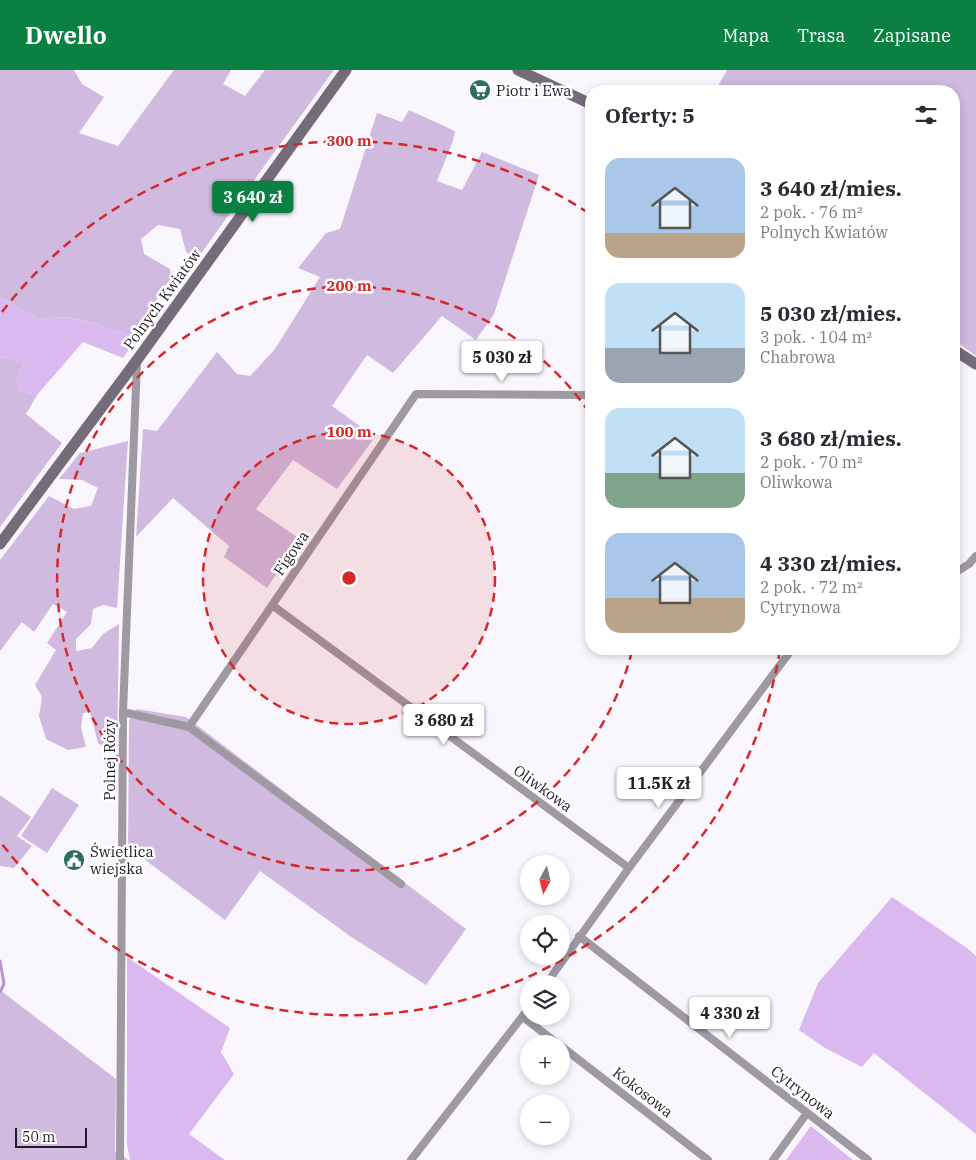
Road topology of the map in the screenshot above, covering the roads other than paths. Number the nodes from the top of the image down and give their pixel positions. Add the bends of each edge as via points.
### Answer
1 (346, 70) edge
2 (518, 70) edge
3 (585, 101) edge
4 (960, 354) edge
5 (137, 360) junction
6 (976, 364) edge
7 (585, 395) edge
8 (0, 544) edge
9 (976, 556) edge
10 (960, 570) edge
11 (272, 605) junction
12 (788, 655) edge
13 (123, 712) junction
14 (189, 727) junction
15 (629, 868) junction
16 (401, 884) dead end
17 (580, 936) junction
18 (552, 975) edge
19 (520, 1019) edge
20 (534, 1025) edge
21 (546, 1035) edge
22 (570, 1053) edge
23 (807, 1113) junction
24 (120, 1160) edge
25 (411, 1160) edge
26 (708, 1160) edge
27 (773, 1160) edge
28 (868, 1160) edge

1 - 5 street, Polnych Kwiatów
2 - 3 street
4 - 6 street
5 - 8 street, Polnych Kwiatów
5 - 13 street, Polnej Róży
7 - 11 street, Figowa via 416,394
9 - 10 street
11 - 14 street, Figowa
11 - 15 street, Oliwkowa
12 - 15 street
13 - 14 street
13 - 24 street, Polnej Róży
14 - 16 street
15 - 17 street
17 - 18 street
17 - 23 street, Cytrynowa
19 - 25 street
20 - 21 street
22 - 26 street, Kokosowa
23 - 27 street
23 - 28 street, Cytrynowa

